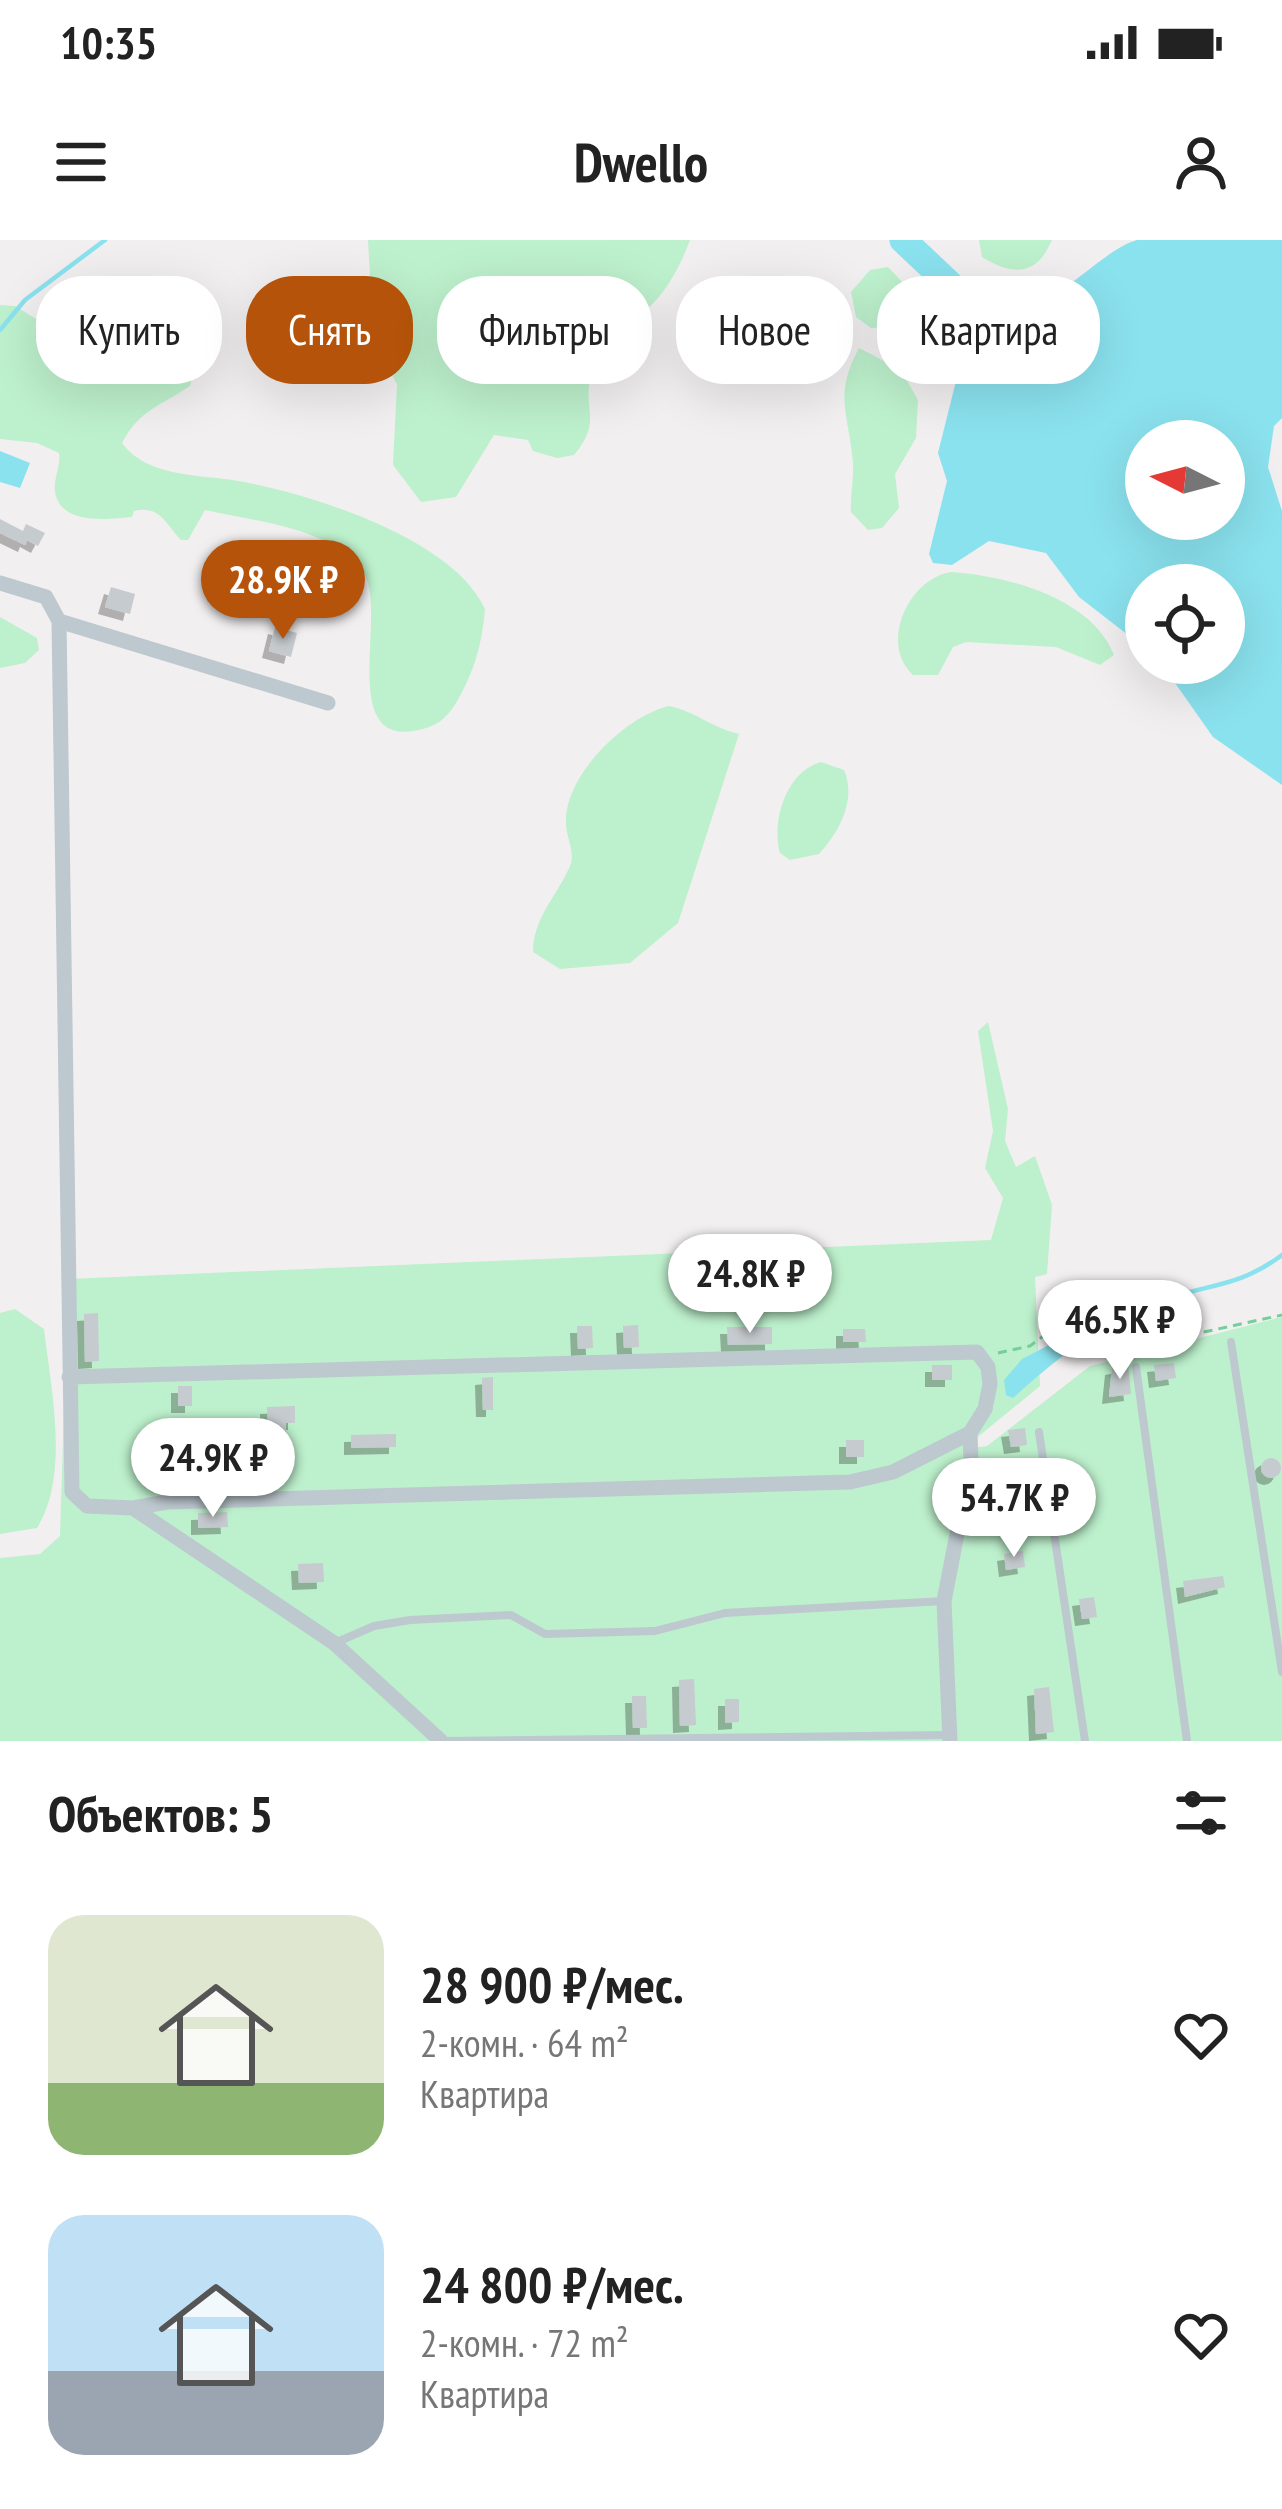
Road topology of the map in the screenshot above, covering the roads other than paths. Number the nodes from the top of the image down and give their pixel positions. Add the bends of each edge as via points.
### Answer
1 (0, 584) edge
2 (59, 621) junction
3 (328, 703) dead end
4 (1232, 1342) dead end
5 (1136, 1366) dead end
6 (69, 1377) junction
7 (970, 1432) junction
8 (1039, 1432) dead end
9 (133, 1508) junction
10 (944, 1601) junction
11 (334, 1643) junction
12 (1282, 1672) edge
13 (950, 1738) edge
14 (444, 1741) edge
15 (1085, 1741) edge
16 (1187, 1741) edge

1 - 2 street via 46,597
2 - 3 street
2 - 6 street
4 - 12 lane
5 - 16 lane
6 - 7 street via 970,1349 983,1356 990,1384
6 - 9 street via 74,1497 87,1506
7 - 9 street via 893,1472 850,1482
7 - 10 street
8 - 15 lane
9 - 11 street
10 - 11 lane via 725,1613 655,1631 545,1634 511,1615 410,1620
10 - 13 street
11 - 14 street
13 - 14 lane

